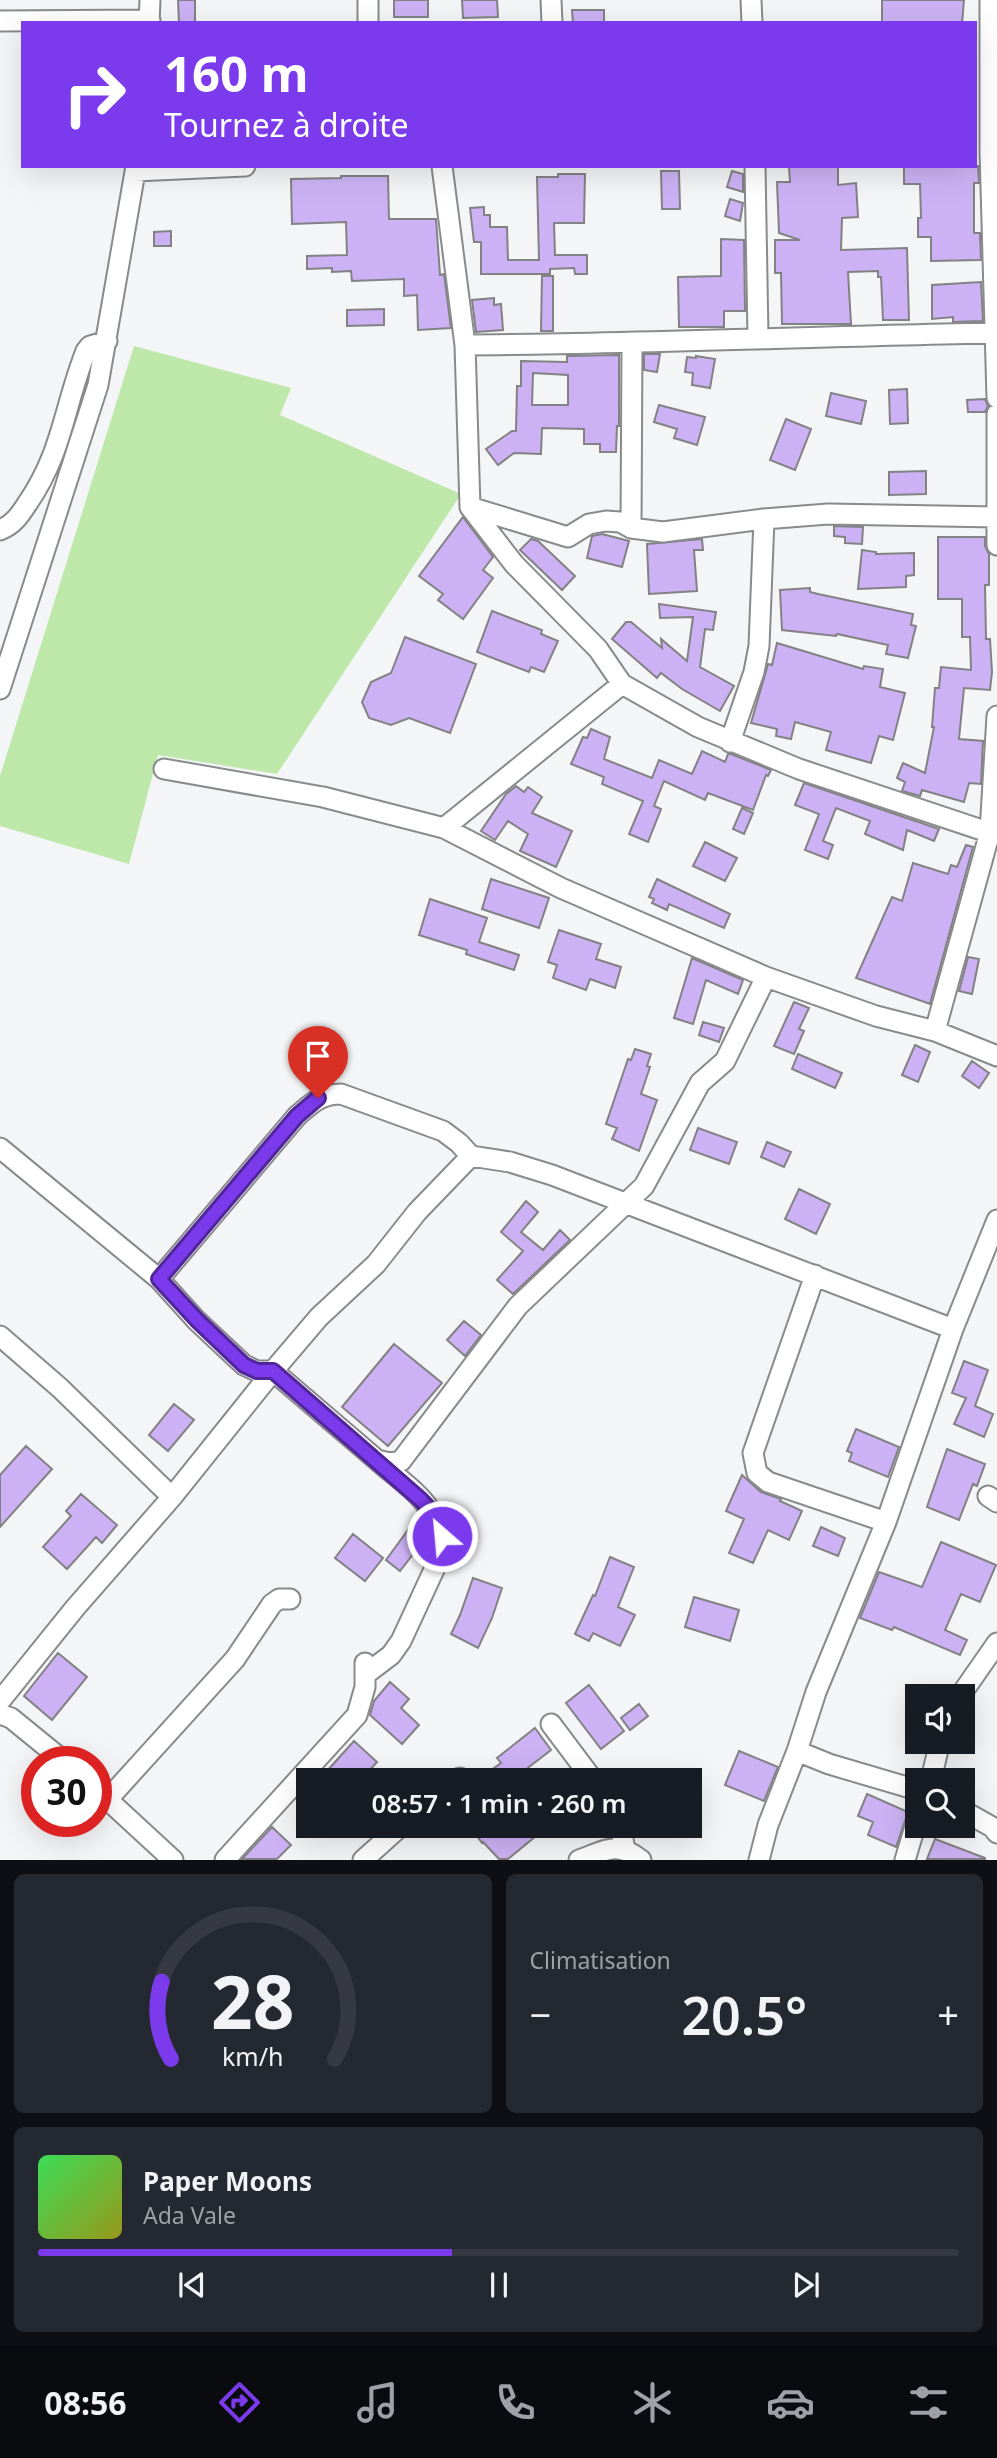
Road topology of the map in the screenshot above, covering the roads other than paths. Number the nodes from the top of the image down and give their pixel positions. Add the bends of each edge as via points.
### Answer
1 (150, 0) edge
2 (368, 0) edge
3 (551, 0) edge
4 (751, 0) edge
5 (990, 0) edge
6 (0, 21) edge
7 (149, 21) edge
8 (369, 21) edge
9 (552, 21) edge
10 (752, 21) edge
11 (987, 152) edge
12 (172, 168) edge
13 (442, 168) edge
14 (755, 168) edge
15 (136, 169) edge
16 (997, 333) edge
17 (758, 337) junction
18 (107, 341) junction
19 (632, 344) junction
20 (465, 345) junction
21 (997, 398) edge
22 (997, 414) edge
23 (470, 507) junction
24 (996, 517) edge
25 (764, 519) junction
26 (631, 528) junction
27 (0, 530) edge
28 (997, 545) edge
29 (622, 684) junction
30 (0, 689) edge
31 (997, 716) edge
32 (730, 742) junction
33 (164, 769) dead end
34 (444, 828) junction
35 (993, 834) edge
36 (766, 977) junction
37 (935, 1031) junction
38 (997, 1056) edge
39 (0, 1148) edge
40 (471, 1156) junction
41 (627, 1203) junction
42 (997, 1220) edge
43 (815, 1275) junction
44 (159, 1279) junction
45 (953, 1329) junction
46 (0, 1336) edge
47 (273, 1371) junction
48 (377, 1460) junction
49 (172, 1497) junction
50 (887, 1522) junction
51 (290, 1599) dead end
52 (997, 1643) edge
53 (968, 1684) edge
54 (0, 1701) edge
55 (0, 1714) edge
56 (551, 1724) dead end
57 (45, 1746) edge
58 (797, 1751) junction
59 (584, 1768) edge
60 (112, 1784) edge
61 (905, 1786) edge
62 (112, 1803) edge
63 (975, 1817) edge
64 (997, 1833) edge
65 (388, 1838) edge
66 (626, 1838) edge
67 (912, 1838) edge
68 (633, 1854) edge
69 (173, 1860) edge
70 (225, 1860) edge
71 (363, 1860) edge
72 (579, 1860) edge
73 (759, 1860) edge
74 (905, 1860) edge

1 - 7 street
2 - 8 street
3 - 9 street
4 - 10 street
5 - 11 street
6 - 7 street
11 - 16 street
12 - 15 street
13 - 20 street
14 - 17 street
15 - 18 street
16 - 17 street
16 - 21 street
17 - 19 street
18 - 27 street via 86,351 44,480 18,517
18 - 30 street via 98,385
19 - 20 street
19 - 26 street
20 - 23 street
22 - 24 street
23 - 26 street via 568,537 589,524 606,521
23 - 29 street via 514,564 598,649
24 - 25 street via 828,514
24 - 28 street
25 - 26 street via 663,532
25 - 32 street via 758,646
29 - 32 street
29 - 34 street
31 - 35 street
32 - 35 street
33 - 34 street via 323,797
34 - 36 street via 561,888
35 - 37 street
36 - 37 street via 876,1016
36 - 41 street via 725,1061 700,1083 644,1186
37 - 38 street
39 - 44 street
40 - 41 street via 531,1168
40 - 44 street via 443,1131 341,1094 318,1098 297,1116
40 - 47 street
41 - 43 street
41 - 48 street via 518,1307 401,1461
42 - 45 street
43 - 45 street
43 - 50 street via 753,1453 757,1473 768,1482
44 - 47 street via 244,1365
45 - 50 street
46 - 49 street
47 - 48 street
47 - 49 street
48 - 70 street via 433,1513 439,1525 439,1559 401,1641 391,1655 366,1668 363,1699 356,1714
49 - 54 street
50 - 58 street via 816,1692
51 - 60 street via 272,1604 235,1659
52 - 53 street
55 - 57 street
56 - 59 street
58 - 61 street
58 - 73 street
62 - 69 street
63 - 64 street
65 - 71 street
66 - 68 street
67 - 74 street
68 - 72 street via 610,1847

